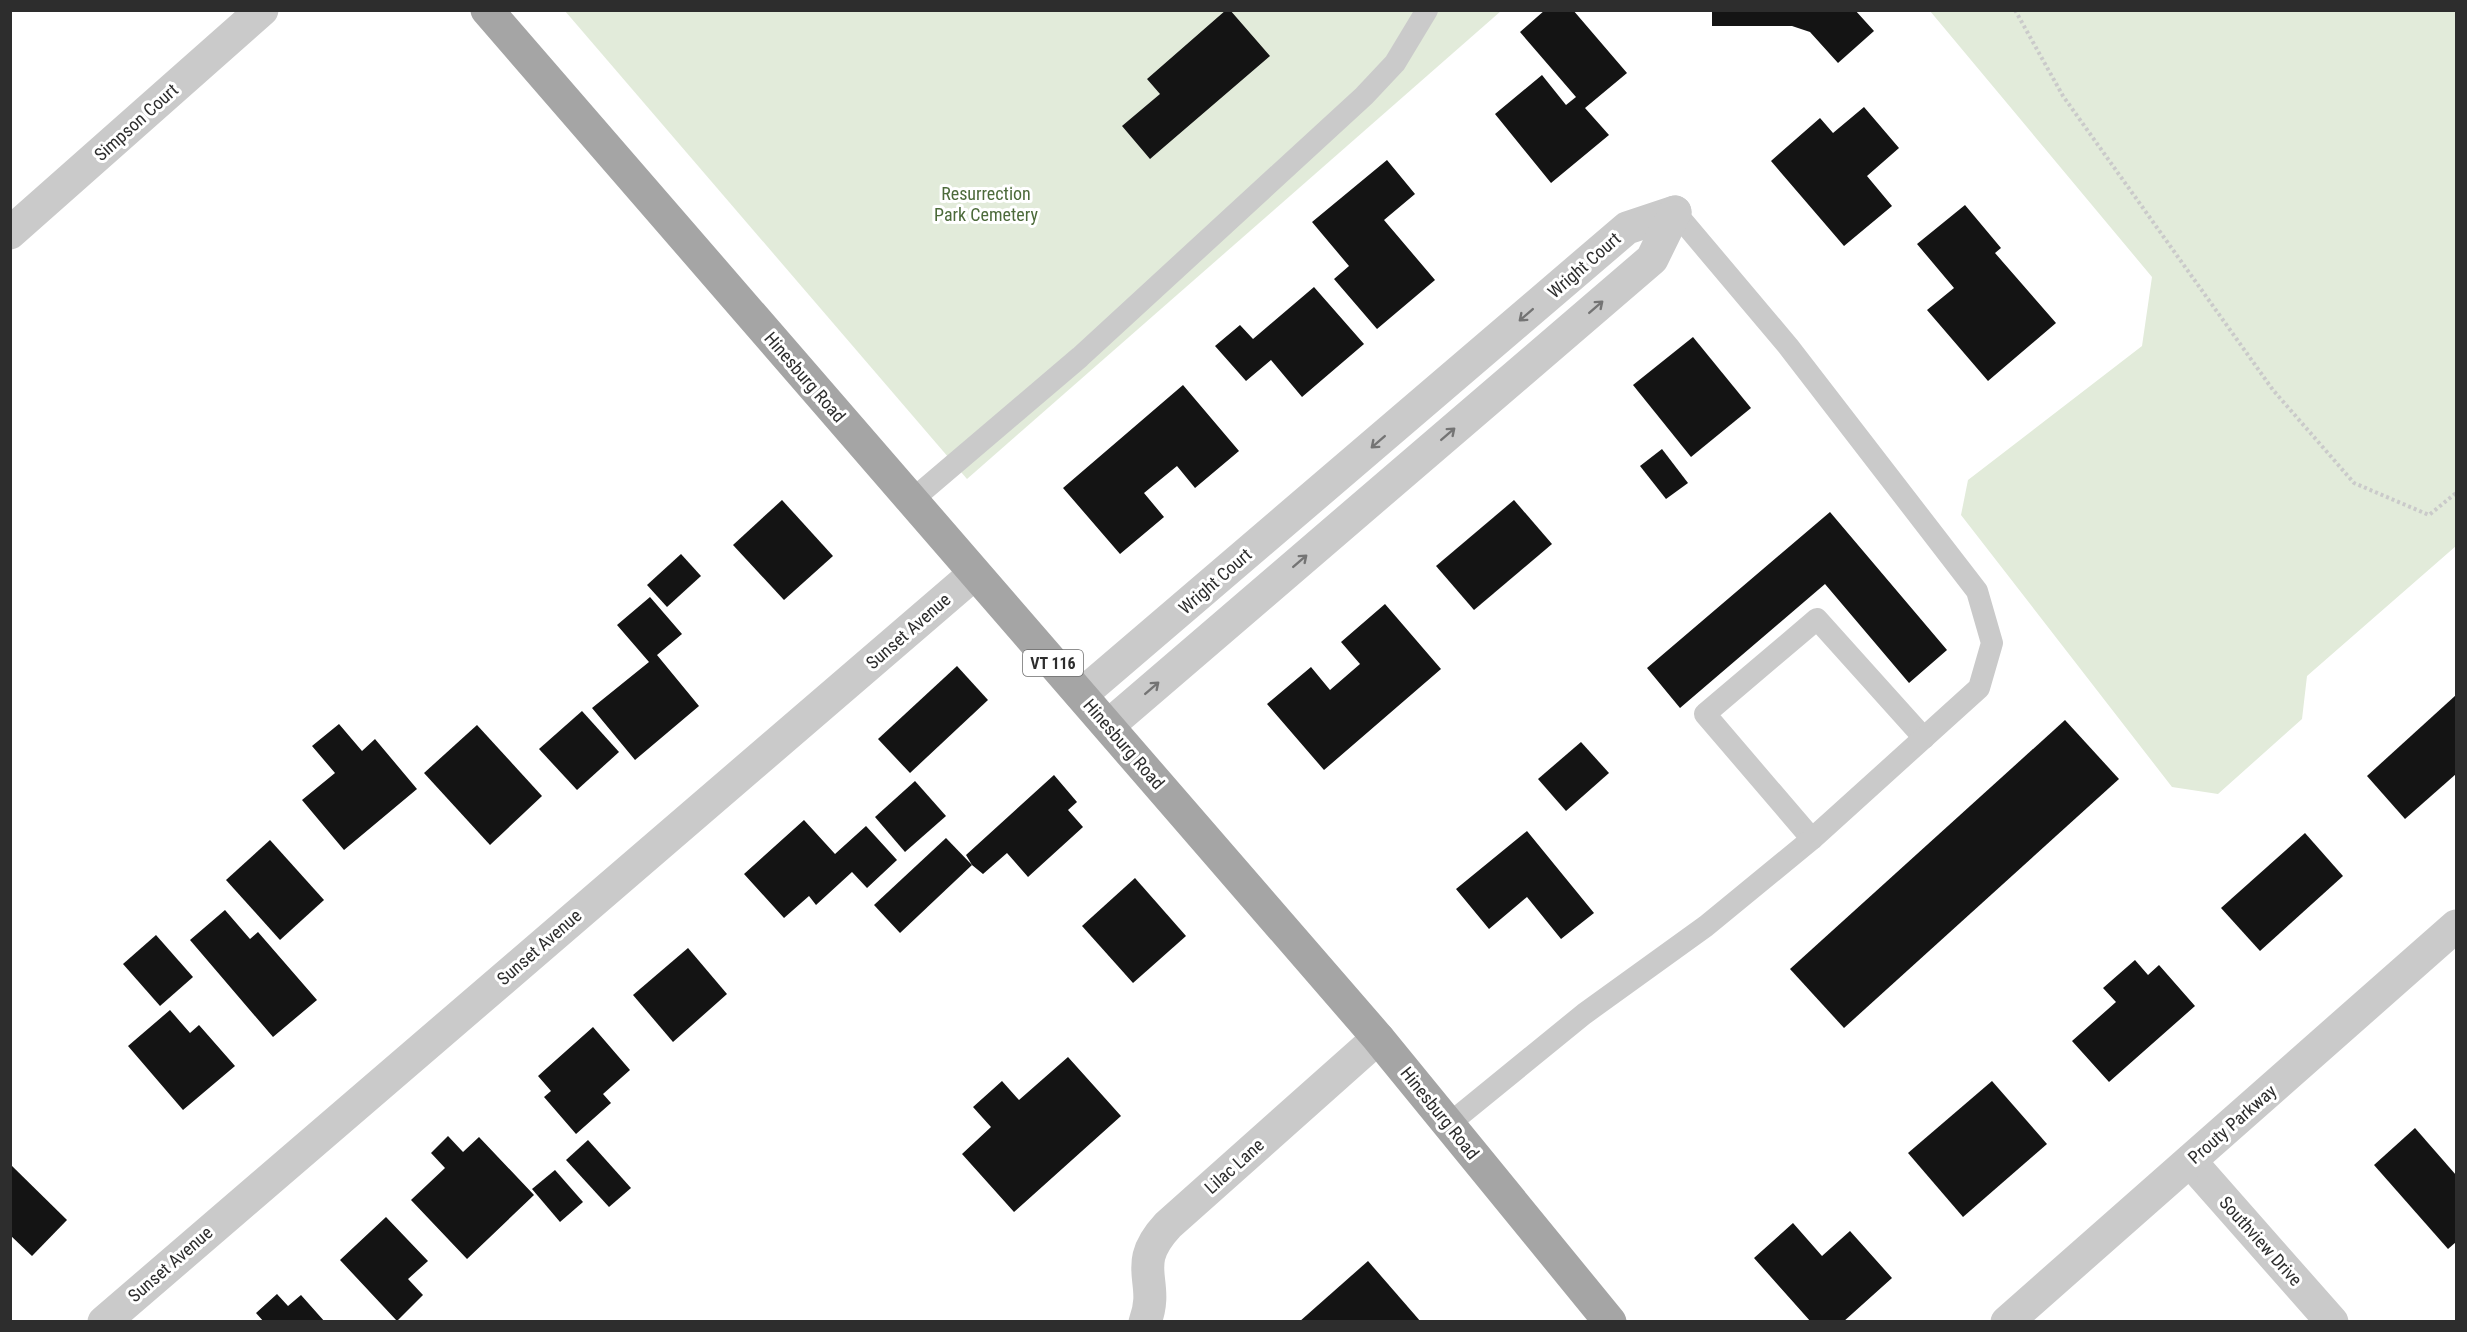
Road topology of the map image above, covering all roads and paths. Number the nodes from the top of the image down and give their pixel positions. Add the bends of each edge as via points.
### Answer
1 (261, 10) edge
2 (488, 10) edge
3 (1427, 10) edge
4 (2015, 10) edge
5 (1675, 212) junction
6 (10, 233) edge
7 (2457, 492) edge
8 (912, 500) junction
9 (975, 574) junction
10 (1082, 695) junction
11 (1108, 726) junction
12 (1924, 738) junction
13 (1812, 839) junction
14 (2457, 926) edge
15 (1378, 1038) junction
16 (1449, 1124) junction
17 (2190, 1161) junction
18 (104, 1322) edge
19 (1145, 1322) edge
20 (1610, 1322) edge
21 (2007, 1322) edge
22 (2332, 1322) edge

1 - 6 street, Simpson Court
2 - 8 main road, Hinesburg Road / VT 116
3 - 8 lane via 1395,63 1364,96 1080,357
4 - 7 path via 2063,96 2273,390 2354,483 2429,514
5 -> 10 street, Wright Court via 1627,228
11 -> 5 street via 1653,259
5 - 12 lane via 1788,346 1977,591 1992,643 1979,688
8 - 9 main road, Hinesburg Road / VT 116
9 - 10 main road, Hinesburg Road / VT 116
9 - 18 street, Sunset Avenue
10 - 11 main road, Hinesburg Road / VT 116
11 - 15 main road, Hinesburg Road / VT 116
12 - 13 lane
12 - 13 lane via 1817,619 1705,714
13 - 16 lane via 1706,926 1584,1014
14 - 17 street, Prouty Parkway
15 - 16 main road, Hinesburg Road / VT 116
15 - 19 street, Lilac Lane via 1154,1240 1146,1260 1150,1308
16 - 20 main road, Hinesburg Road / VT 116
17 - 21 street, Prouty Parkway
17 - 22 street, Southview Drive

